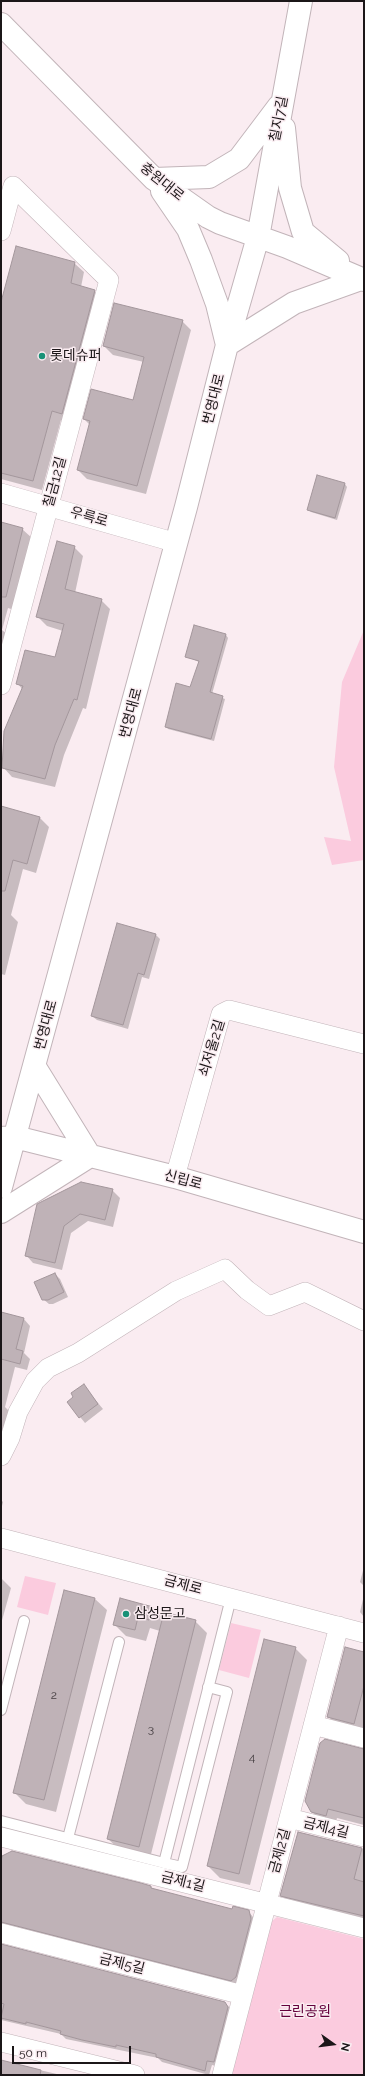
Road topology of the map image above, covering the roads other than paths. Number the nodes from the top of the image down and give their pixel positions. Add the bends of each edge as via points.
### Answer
1 (301, 1) edge
2 (1, 24) edge
3 (282, 102) junction
4 (154, 179) junction
5 (1, 231) edge
6 (258, 238) junction
7 (362, 279) edge
8 (228, 345) junction
9 (1, 493) edge
10 (49, 506) junction
11 (177, 543) junction
12 (1, 684) edge
13 (364, 1044) edge
14 (35, 1068) junction
15 (8, 1138) edge
16 (90, 1156) junction
17 (176, 1177) junction
18 (1, 1187) edge
19 (1, 1212) edge
20 (364, 1232) edge
21 (364, 1321) edge
22 (1, 1456) edge
23 (1, 1538) edge
24 (231, 1598) junction
25 (24, 1622) dead end
26 (339, 1626) junction
27 (364, 1633) edge
28 (119, 1642) dead end
29 (208, 1687) junction
30 (1, 1710) edge
31 (313, 1725) junction
32 (364, 1738) edge
33 (289, 1818) junction
34 (1, 1821) edge
35 (1, 1837) edge
36 (364, 1837) edge
37 (68, 1838) junction
38 (164, 1862) junction
39 (266, 1902) junction
40 (364, 1928) edge
41 (1, 1933) edge
42 (243, 1995) junction
43 (1, 2042) edge
44 (135, 2075) edge
45 (222, 2075) edge

1 - 3 street, 칠지7길
2 - 4 street, 충원대로
3 - 4 street via 239,159 209,177
3 - 6 street, 칠지7길
3 - 7 street via 290,188 303,232
4 - 6 street, 충원대로 via 208,217
4 - 8 street via 188,229 217,304
5 - 10 street, 칠금12길 via 13,186 109,280
6 - 7 street, 충원대로 via 287,246
6 - 8 street, 번영대로
7 - 8 street via 294,303
8 - 11 street, 번영대로
9 - 10 street, 우륵로
10 - 11 street, 우륵로
10 - 12 street, 칠금12길
11 - 14 street, 번영대로
13 - 17 street, 쇠저울2길 via 229,1010 221,1014
14 - 15 street, 번영대로
14 - 16 street
15 - 16 street, 신립로
15 - 18 street, 번영대로
16 - 17 street, 신립로
16 - 19 street
17 - 20 street, 신립로
21 - 22 street via 305,1292 269,1306 225,1269 176,1290 48,1368 36,1381 18,1412
23 - 24 street, 금제로
24 - 26 street, 금제로
24 - 29 lane
25 - 30 lane
26 - 27 street, 금제로
26 - 31 street, 금제2길
28 - 37 lane
29 - 38 lane
29 - 38 lane via 227,1692 182,1867
31 - 32 street
31 - 33 street, 금제2길
33 - 36 street, 금제4길
33 - 39 street, 금제2길
34 - 37 lane
35 - 39 street, 금제1길
37 - 38 lane
39 - 40 street, 금제1길
39 - 42 street, 금제2길
41 - 42 street, 금제5길
42 - 45 street, 금제2길
43 - 44 street

